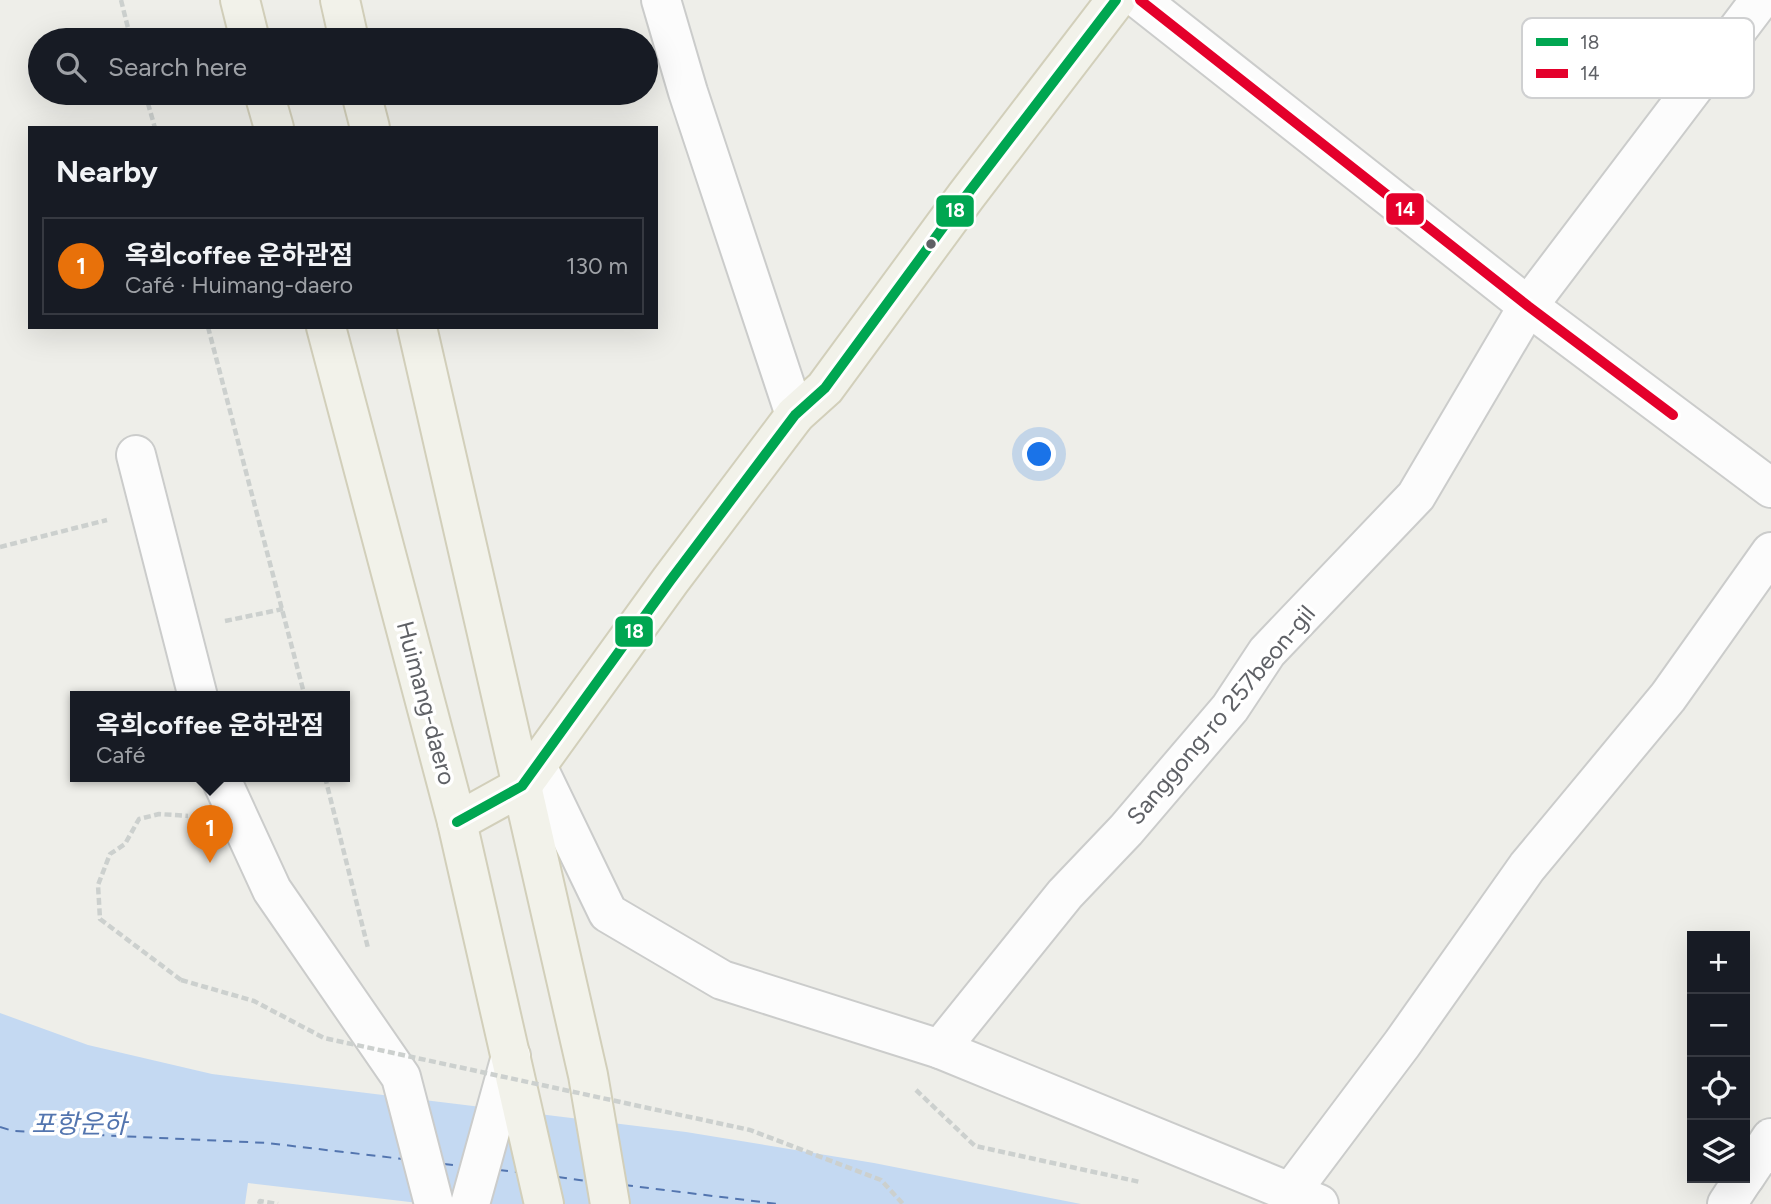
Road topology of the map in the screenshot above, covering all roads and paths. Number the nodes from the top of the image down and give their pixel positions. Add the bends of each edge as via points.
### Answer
1 (121, 0) edge
2 (240, 0) edge
3 (340, 0) edge
4 (662, 0) edge
5 (1116, 0) edge
6 (1140, 0) edge
7 (1760, 0) edge
8 (1746, 18) edge
9 (128, 28) edge
10 (247, 28) edge
11 (346, 28) edge
12 (1686, 98) edge
13 (148, 105) edge
14 (267, 105) edge
15 (364, 105) edge
16 (154, 126) edge
17 (273, 126) edge
18 (369, 126) edge
19 (1528, 306) junction
20 (209, 329) edge
21 (327, 329) edge
22 (418, 329) edge
23 (795, 415) junction
24 (136, 456) dead end
25 (1771, 488) edge
26 (1771, 552) edge
27 (283, 609) junction
28 (180, 630) junction
29 (196, 691) edge
30 (304, 691) edge
31 (530, 776) junction
32 (222, 782) edge
33 (326, 782) edge
34 (196, 817) dead end
35 (457, 822) junction
36 (371, 960) dead end
37 (940, 1049) junction
38 (511, 1056) junction
39 (907, 1082) dead end
40 (1771, 1138) edge
41 (1750, 1168) edge
42 (1740, 1183) edge
43 (1148, 1184) dead end
44 (1304, 1199) edge
45 (259, 1204) edge
46 (278, 1204) edge
47 (434, 1204) edge
48 (470, 1204) edge
49 (544, 1204) edge
50 (610, 1204) edge
51 (902, 1204) edge
52 (1727, 1204) edge

1 - 9 path
2 - 10 main road
3 - 11 main road
4 - 23 street
5 - 23 main road via 825,388
6 - 19 street
7 - 8 street, Sanggong-ro 257beon-gil
12 - 19 street, Sanggong-ro 257beon-gil
13 - 16 path
14 - 17 main road
15 - 18 main road
19 - 25 street
19 - 37 street, Sanggong-ro 257beon-gil via 1416,496 1267,652 1230,708 1065,894
20 - 27 path
21 - 35 main road, Huimang-daero
22 - 31 main road
23 - 31 main road
24 - 28 street
26 - 44 street via 1668,697 1527,867 1402,1044
27 - 28 path
27 - 30 path
28 - 29 street
31 - 35 main road
31 - 37 street via 607,913 722,979
31 - 50 main road
32 - 47 street via 272,890 397,1064
33 - 36 path
34 - 51 path, bridge via 159,814 139,819 125,844 110,854 98,885 100,919 181,980 254,1001 324,1038 750,1130 881,1181
35 - 38 main road, Huimang-daero
37 - 44 street
38 - 48 street
38 - 49 main road, Huimang-daero
39 - 43 path via 975,1146
40 - 41 street
42 - 52 street
45 - 46 path

